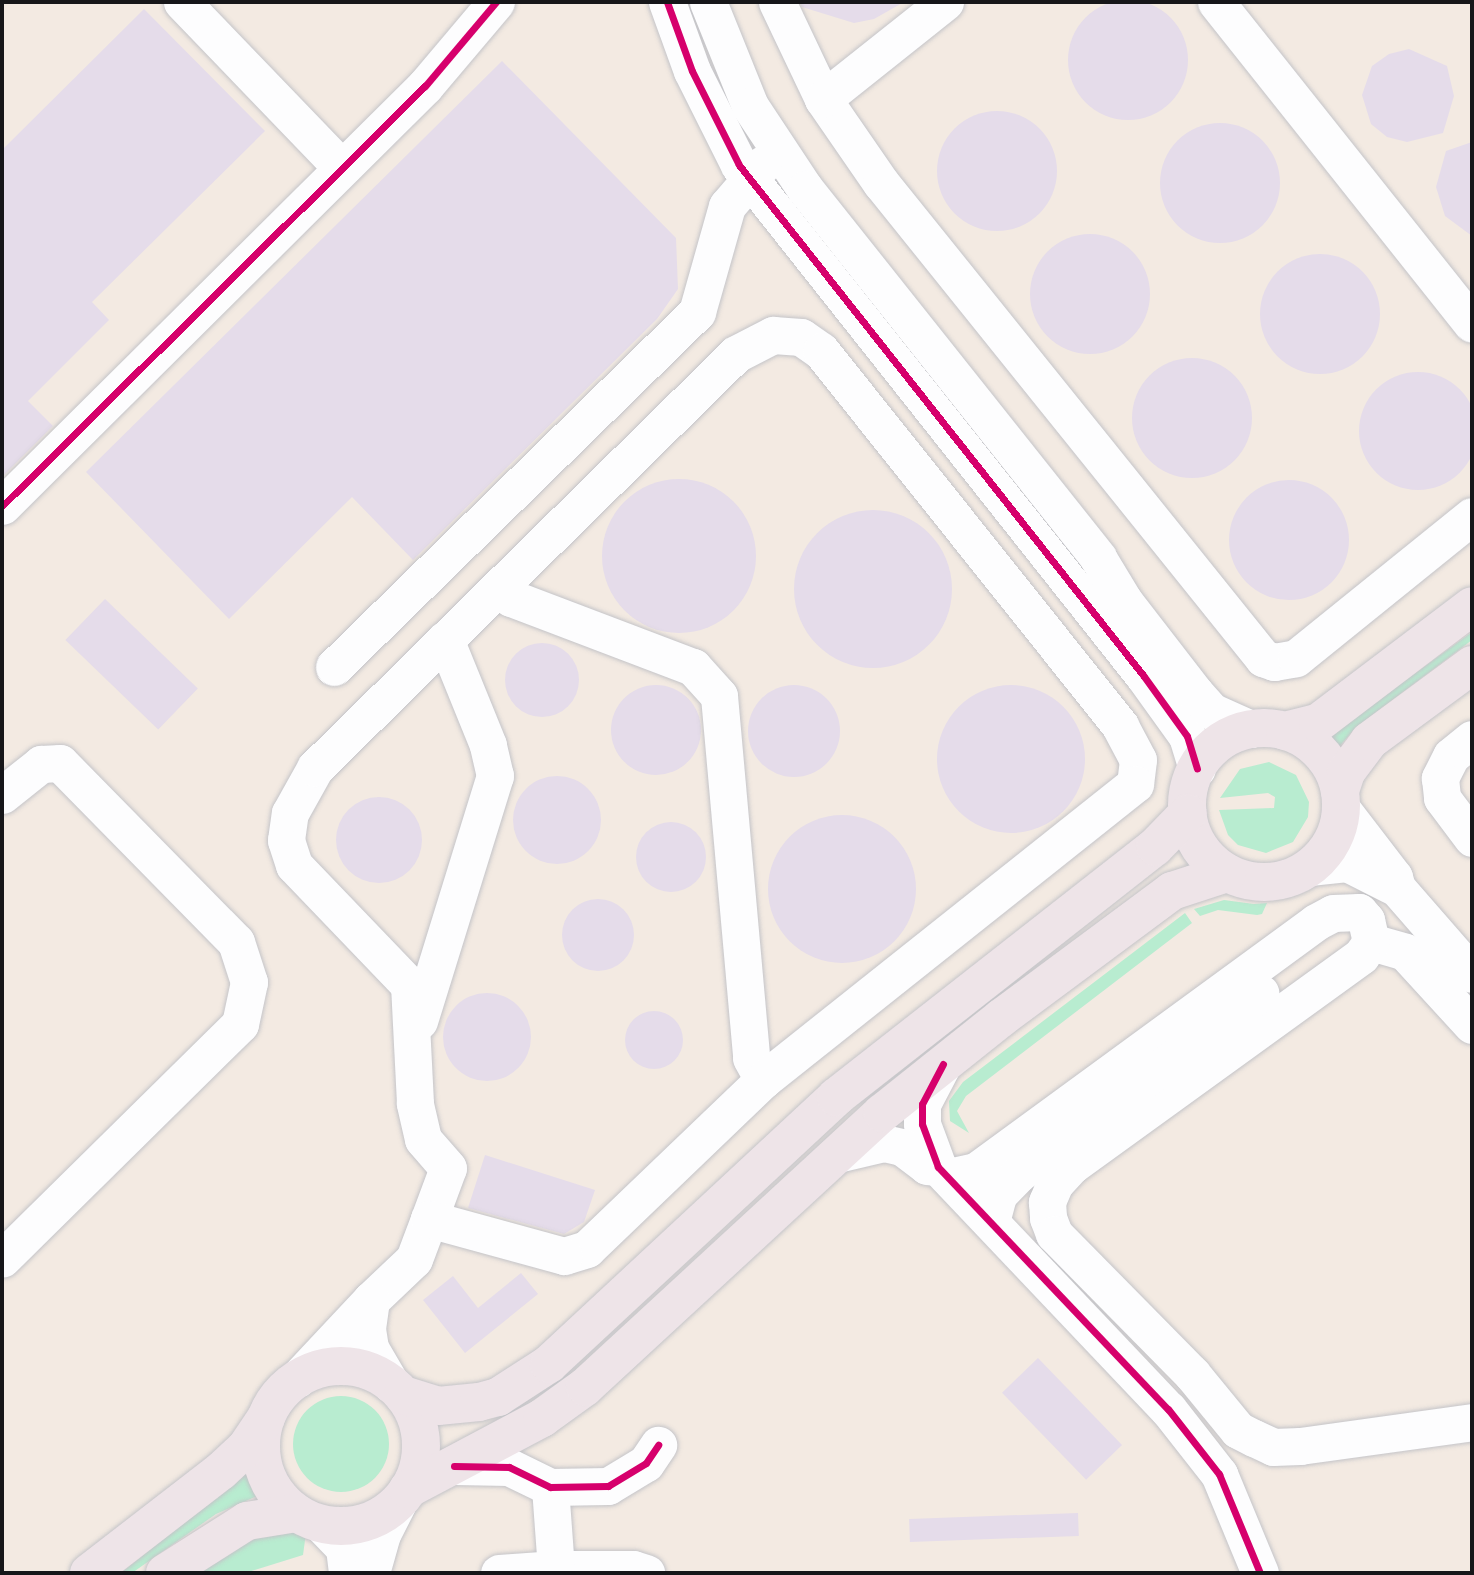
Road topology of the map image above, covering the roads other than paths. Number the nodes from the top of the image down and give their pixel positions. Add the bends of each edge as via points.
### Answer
1 (182, 2) edge
2 (496, 2) edge
3 (526, 2) edge
4 (667, 2) edge
5 (708, 2) edge
6 (777, 2) edge
7 (945, 2) edge
8 (1216, 2) edge
9 (425, 86) junction
10 (822, 99) junction
11 (778, 153) junction
12 (340, 166) junction
13 (748, 179) junction
14 (1470, 318) edge
15 (2, 506) edge
16 (1472, 516) edge
17 (498, 588) junction
18 (1472, 606) edge
19 (446, 639) junction
20 (1472, 665) edge
21 (334, 667) dead end
22 (1268, 730) junction
23 (1472, 739) edge
24 (1197, 768) junction
25 (2, 795) edge
26 (1341, 800) junction
27 (1188, 813) junction
28 (1472, 838) edge
29 (1309, 867) junction
30 (1227, 873) junction
31 (1397, 888) junction
32 (1370, 934) junction
33 (1472, 974) edge
34 (1472, 1025) edge
35 (414, 1036) junction
36 (943, 1065) junction
37 (763, 1080) junction
38 (837, 1154) junction
39 (943, 1172) junction
40 (429, 1219) junction
41 (991, 1222) junction
42 (2, 1259) edge
43 (382, 1289) junction
44 (297, 1380) junction
45 (397, 1389) junction
46 (266, 1418) junction
47 (1472, 1422) edge
48 (658, 1446) dead end
49 (454, 1465) junction
50 (550, 1487) junction
51 (403, 1496) junction
52 (308, 1519) junction
53 (556, 1569) junction
54 (1258, 1570) edge
55 (89, 1573) edge
56 (165, 1573) edge
57 (347, 1573) edge
58 (372, 1573) edge
59 (499, 1573) edge
60 (646, 1573) edge

1 - 12 street
2 - 9 street
3 - 9 street via 458,65
4 - 13 street via 710,112
5 - 11 street via 750,106
6 - 10 street
7 - 10 street
8 - 14 street
9 - 12 street
10 - 16 street via 890,194 1264,658 1274,662 1296,658
11 - 13 street
11 - 22 street via 1098,558 1124,601 1195,694 1211,711
12 - 15 street
13 - 21 street via 727,206 697,312
13 - 24 street via 1143,675 1187,736
17 - 19 street
17 - 37 street via 510,598 693,667 719,696 751,1058
17 - 37 street via 736,354 773,335 801,337 821,351 1132,742 1139,773 1128,794
18 - 22 main road via 1318,723
19 - 35 street via 495,776
19 - 35 street via 315,768 290,813 286,840 294,865 404,975 412,997
20 - 26 main road via 1369,741 1346,772
22 - 24 main road via 1220,742
22 - 26 main road via 1301,737 1327,760
23 - 28 street via 1451,756 1440,778 1442,798
24 - 27 main road via 1190,784
25 - 42 street via 32,769 60,763 236,942 249,982 240,1024
26 - 29 main road via 1332,842
26 - 31 street
27 - 30 main road via 1202,850
27 - 45 main road via 1155,847 836,1097 548,1364 498,1397 480,1402 438,1406
29 - 30 main road via 1277,881
29 - 31 street via 1347,863
30 - 36 main road via 1190,882 1144,909
31 - 33 street
32 - 34 street via 1405,952
32 - 39 street via 1359,912 1316,922 995,1158 965,1176
32 - 41 street via 1352,927 1339,934 1017,1175 998,1195
32 - 47 street via 1362,956 1072,1165 1055,1183 1047,1202 1054,1234 1192,1374 1238,1430 1273,1447
35 - 40 street via 415,1103 424,1139 448,1168
36 - 38 main road
36 - 39 street via 922,1104 922,1124
37 - 40 street via 580,1253 564,1256
38 - 39 street via 884,1143 902,1147
38 - 49 main road via 584,1387 542,1418
39 - 41 street
40 - 43 street via 414,1259
41 - 54 street via 1202,1451 1232,1499
43 - 44 street
43 - 45 street via 367,1329 370,1349
44 - 45 main road via 344,1366
44 - 46 main road
45 - 51 main road via 418,1425 421,1441 418,1466
46 - 52 main road via 263,1468 279,1497
46 - 55 main road via 245,1449 221,1471
48 - 50 street via 646,1463 608,1486
49 - 50 street via 509,1467
49 - 51 main road
50 - 53 street
51 - 52 main road via 362,1523
51 - 58 street via 382,1534
52 - 56 main road via 270,1514 247,1521
52 - 57 street via 344,1548
53 - 59 street
53 - 60 street

